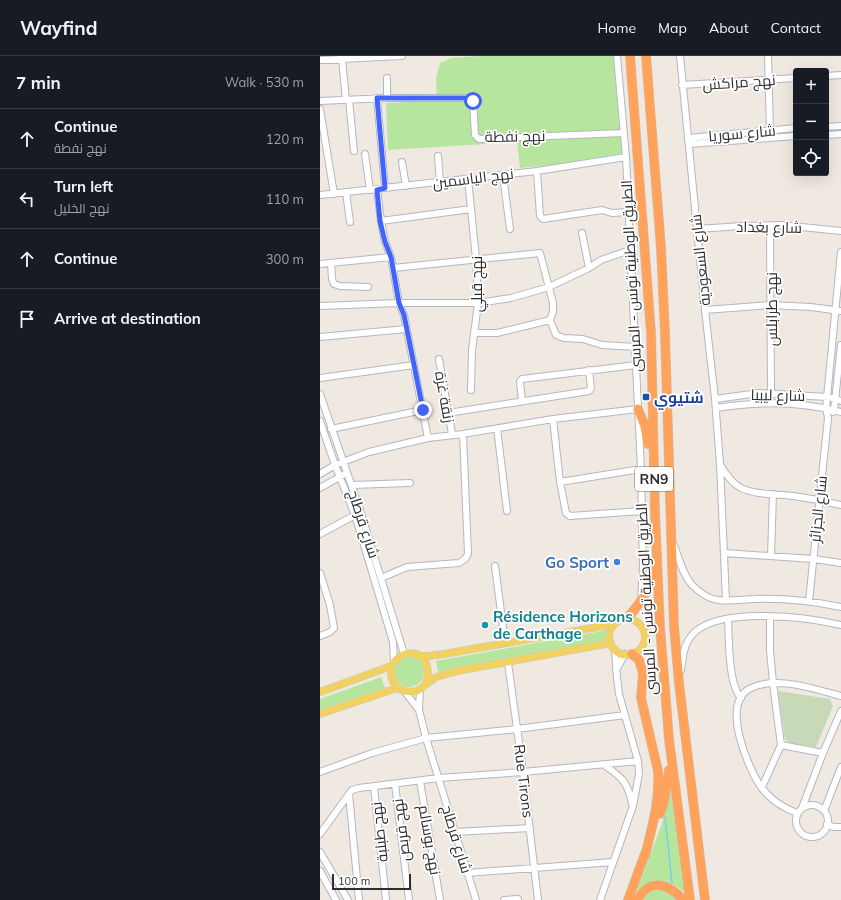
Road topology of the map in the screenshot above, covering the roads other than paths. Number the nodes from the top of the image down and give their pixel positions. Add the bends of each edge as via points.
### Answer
1 (402, 56) edge
2 (617, 56) edge
3 (630, 56) edge
4 (646, 56) edge
5 (680, 56) edge
6 (768, 56) edge
7 (380, 57) edge
8 (327, 58) edge
9 (342, 59) junction
10 (320, 60) edge
11 (841, 75) edge
12 (829, 76) edge
13 (387, 78) dead end
14 (793, 78) edge
15 (768, 79) junction
16 (682, 85) junction
17 (377, 98) junction
18 (387, 98) junction
19 (347, 100) junction
20 (320, 101) edge
21 (320, 109) edge
22 (841, 126) edge
23 (829, 127) edge
24 (793, 128) edge
25 (770, 130) junction
26 (623, 133) junction
27 (841, 134) edge
28 (829, 135) edge
29 (793, 136) edge
30 (770, 138) junction
31 (688, 141) junction
32 (354, 151) dead end
33 (365, 154) dead end
34 (438, 156) dead end
35 (626, 157) junction
36 (402, 162) dead end
37 (537, 171) junction
38 (503, 175) junction
39 (468, 179) junction
40 (440, 182) junction
41 (406, 186) junction
42 (385, 188) junction
43 (373, 190) junction
44 (346, 192) junction
45 (334, 194) junction
46 (320, 195) edge
47 (471, 209) junction
48 (628, 212) junction
49 (380, 221) junction
50 (350, 222) dead end
51 (770, 226) junction
52 (510, 228) dead end
53 (697, 229) junction
54 (841, 231) edge
55 (582, 233) dead end
56 (630, 250) junction
57 (841, 252) edge
58 (391, 257) junction
59 (476, 259) junction
60 (331, 263) junction
61 (320, 264) edge
62 (394, 268) junction
63 (589, 268) junction
64 (368, 287) dead end
65 (549, 287) junction
66 (399, 303) junction
67 (478, 303) junction
68 (770, 305) junction
69 (320, 306) edge
70 (705, 310) junction
71 (838, 311) edge
72 (550, 320) junction
73 (406, 329) junction
74 (474, 333) junction
75 (320, 337) edge
76 (841, 345) edge
77 (636, 347) junction
78 (439, 359) dead end
79 (414, 365) junction
80 (636, 365) junction
81 (589, 370) junction
82 (320, 378) edge
83 (471, 390) dead end
84 (771, 393) junction
85 (320, 394) edge
86 (828, 397) junction
87 (715, 400) junction
88 (838, 400) edge
89 (522, 401) junction
90 (638, 408) junction
91 (716, 408) junction
92 (826, 408) junction
93 (423, 410) junction
94 (838, 411) edge
95 (448, 413) junction
96 (828, 418) junction
97 (552, 419) junction
98 (320, 421) edge
99 (497, 428) junction
100 (331, 429) junction
101 (452, 434) junction
102 (463, 434) junction
103 (428, 438) junction
104 (344, 462) junction
105 (720, 464) junction
106 (335, 465) junction
107 (641, 469) junction
108 (653, 471) junction
109 (348, 473) junction
110 (320, 474) edge
111 (339, 477) junction
112 (560, 482) junction
113 (410, 483) dead end
114 (352, 485) junction
115 (320, 488) edge
116 (773, 494) junction
117 (819, 500) junction
118 (841, 505) edge
119 (507, 511) dead end
120 (642, 511) junction
121 (655, 512) junction
122 (355, 515) junction
123 (320, 534) edge
124 (672, 540) junction
125 (724, 554) junction
126 (771, 556) junction
127 (814, 559) junction
128 (841, 563) edge
129 (495, 566) dead end
130 (320, 573) edge
131 (381, 578) junction
132 (726, 600) junction
133 (809, 601) junction
134 (640, 604) junction
135 (841, 607) edge
136 (770, 617) junction
137 (627, 618) junction
138 (728, 619) junction
139 (615, 624) junction
140 (841, 625) edge
141 (320, 636) edge
142 (505, 643) junction
143 (613, 647) junction
144 (404, 654) junction
145 (628, 654) junction
146 (419, 656) junction
147 (508, 663) junction
148 (393, 664) junction
149 (616, 670) junction
150 (679, 683) junction
151 (773, 683) junction
152 (422, 687) junction
153 (397, 688) junction
154 (320, 692) edge
155 (405, 692) junction
156 (841, 696) edge
157 (741, 698) junction
158 (419, 710) junction
159 (841, 711) edge
160 (320, 714) edge
161 (625, 714) junction
162 (517, 730) junction
163 (426, 738) junction
164 (669, 739) junction
165 (780, 745) junction
166 (823, 753) junction
167 (638, 761) junction
168 (603, 764) junction
169 (841, 767) edge
170 (320, 772) edge
171 (523, 772) junction
172 (439, 778) junction
173 (420, 781) junction
174 (395, 784) junction
175 (374, 787) junction
176 (762, 787) junction
177 (348, 794) junction
178 (633, 806) junction
179 (802, 808) junction
180 (824, 811) junction
181 (797, 814) junction
182 (827, 824) junction
183 (841, 827) edge
184 (530, 828) junction
185 (455, 832) junction
186 (320, 834) edge
187 (320, 852) edge
188 (645, 856) junction
189 (613, 862) junction
190 (534, 868) junction
191 (320, 871) edge
192 (468, 873) junction
193 (704, 889) junction
194 (518, 898) dead end
195 (336, 900) edge
196 (348, 900) edge
197 (359, 900) edge
198 (386, 900) edge
199 (409, 900) edge
200 (440, 900) edge
201 (476, 900) edge
202 (504, 900) edge
203 (538, 900) edge
204 (600, 900) edge
205 (628, 900) edge
206 (637, 900) edge
207 (683, 900) edge
208 (690, 900) edge
209 (705, 900) edge
210 (708, 900) edge

1 - 7 street
2 - 26 street
3 - 108 highway, الطريق الوطنية تونس - المرسى / RN9 via 651,333
4 - 124 highway, الطريق الوطنية تونس - المرسى / RN9 via 661,248
5 - 16 street, شارع السعودية
6 - 15 street
7 - 9 street
8 - 9 street
8 - 10 street
9 - 19 street
11 - 12 street
13 - 18 street
14 - 15 street, نهج مراكش
15 - 16 street, نهج مراكش
15 - 25 street
16 - 31 street, شارع السعودية
17 - 18 street, نهج نفطة
17 - 19 street, نهج نفطة
17 - 42 street
18 - 26 street, نهج نفطة via 470,98 473,101 475,135 479,139
19 - 20 street, نهج نفطة
19 - 32 street
21 - 45 street
22 - 23 street
24 - 25 street, شارع سوريا
25 - 30 street
25 - 31 street, شارع سوريا
26 - 35 street
27 - 28 street
29 - 30 street, شارع سوريا
30 - 31 street, شارع سوريا
31 - 53 street, شارع السعودية
33 - 43 street
34 - 40 street
35 - 37 street, نهج الياسمين
35 - 48 street
36 - 41 street
37 - 38 street, نهج الياسمين
37 - 48 street via 540,216 543,218 602,210 612,213
38 - 39 street, نهج الياسمين
38 - 52 street
39 - 40 street, نهج الياسمين
39 - 47 street, نهج قبلي
40 - 41 street, نهج الياسمين
41 - 42 street, نهج الياسمين
42 - 43 street, نهج الياسمين
43 - 44 street, نهج الياسمين
43 - 49 street
44 - 45 street, نهج الياسمين
44 - 50 street
45 - 46 street, نهج الياسمين
47 - 49 street
47 - 59 street, نهج قبلي
48 - 56 street
49 - 58 street
51 - 53 street, شارع بغداد
51 - 54 street, شارع بغداد
51 - 68 street, نهج طرابلس
53 - 70 street, شارع السعودية
55 - 63 street
56 - 63 street via 601,260
56 - 77 street
57 - 71 street, شارع الجزائر
58 - 60 street
58 - 62 street
59 - 62 street
59 - 65 street via 540,253
59 - 67 street, نهج قبلي
60 - 61 street
60 - 64 street via 334,284
62 - 66 street
63 - 65 street
65 - 67 street via 511,298
65 - 72 street via 553,303
66 - 67 street
66 - 69 street
66 - 73 street
67 - 74 street, نهج قبلي
68 - 70 street
68 - 71 street
68 - 84 street, نهج طرابلس
70 - 87 street, شارع السعودية
71 - 86 street, شارع الجزائر
72 - 74 street via 496,332
72 - 77 street via 555,334 564,338
73 - 75 street
73 - 79 street
74 - 83 street, نهج قبلي
76 - 88 street
77 - 80 street
78 - 95 street, زنقة غزة
79 - 82 street
79 - 93 street
80 - 81 street
80 - 90 street
81 - 89 street via 589,391
81 - 89 street via 522,379
84 - 86 street, شارع ليبيا
84 - 87 street, شارع ليبيا via 744,394
85 - 100 street, شارع قرطاج
86 - 88 street, شارع ليبيا
86 - 92 street, شارع الجزائر
87 - 91 street, شارع السعودية
88 - 94 street
89 - 95 street
90 - 97 street
90 - 107 street
90 - 108 highway via 645,426
91 - 92 street, شارع ليبيا via 763,402 799,403
91 - 105 street, شارع السعودية
92 - 94 street, شارع ليبيا
92 - 96 street, شارع الجزائر
93 - 100 street
93 - 103 street
94 - 96 street
95 - 101 street, زنقة غزة
96 - 117 street, شارع الجزائر
97 - 99 street
97 - 112 street
98 - 106 street, شارع قرطاج
99 - 102 street
99 - 119 street
100 - 104 street, شارع قرطاج
101 - 102 street
101 - 103 street
102 - 131 street via 468,554 465,560 459,563 407,566
103 - 104 street via 369,452
104 - 106 street
104 - 109 street, شارع قرطاج
105 - 116 street via 733,483 742,488
105 - 125 street, شارع السعودية
106 - 110 street
106 - 111 street, شارع قرطاج
107 - 112 street
107 - 120 street
108 - 121 highway, الطريق الوطنية تونس - المرسى / RN9
109 - 111 street
109 - 114 street, شارع قرطاج
111 - 115 street
111 - 122 street, شارع قرطاج
112 - 120 street via 566,513 570,516
113 - 114 street
114 - 131 street, شارع قرطاج
116 - 117 street
116 - 126 street
117 - 118 street
117 - 127 street, شارع الجزائر
120 - 134 street via 643,568
121 - 134 highway via 652,577
121 - 164 highway, الطريق الوطنية تونس - المرسى / RN9 via 660,627
122 - 123 street
122 - 148 street, شارع قرطاج via 393,642
124 - 132 street via 691,584 707,596
124 - 150 highway, الطريق الوطنية تونس - المرسى / RN9 via 674,626
125 - 126 street
125 - 132 street, شارع السعودية
126 - 127 street
127 - 128 street
127 - 133 street, شارع الجزائر
129 - 142 street
130 - 141 street via 334,628
131 - 144 street, شارع قرطاج
132 - 133 street via 769,598
133 - 135 street
134 - 137 highway
136 - 138 street
136 - 140 street via 815,619
136 - 151 street
137 - 139 main road
137 - 145 main road via 643,627 646,636 643,646
138 - 150 street via 704,626 688,639 683,652
138 - 157 street via 732,676 735,690
139 - 142 main road
139 - 143 main road via 609,636
142 - 146 main road
143 - 145 main road
143 - 147 main road
143 - 149 street
144 - 146 main road
144 - 148 main road
145 - 149 street
145 - 188 highway via 639,660 643,673 641,698 659,776 657,809
146 - 152 main road via 425,661 428,669 428,677
147 - 152 main road via 457,671 436,677
147 - 162 street, Rue Tirons
148 - 153 main road via 391,678
148 - 154 main road
149 - 161 street
150 - 193 highway, الطريق الوطنية تونس - المرسى / RN9
151 - 156 street via 806,687
151 - 157 street via 748,690
151 - 165 street
152 - 155 main road via 413,692
152 - 158 street, شارع قرطاج
153 - 155 main road
153 - 160 main road
155 - 158 street, شارع قرطاج
157 - 176 street via 737,710 740,736 750,768
158 - 163 street, شارع قرطاج
159 - 166 street
161 - 162 street
161 - 167 street
162 - 163 street
162 - 171 street, Rue Tirons
163 - 170 street via 372,753
163 - 172 street, شارع قرطاج
164 - 188 highway via 668,778 664,802
164 - 208 highway, الطريق الوطنية تونس - المرسى / RN9
165 - 166 street
165 - 176 street
166 - 179 street
167 - 168 street
167 - 178 street via 639,774
168 - 171 street
168 - 178 street via 623,780 630,792
169 - 180 street
171 - 172 street
171 - 184 street, Rue Tirons
172 - 173 street
172 - 185 street, شارع قرطاج
173 - 174 street
173 - 200 street, نهج بوسالم
174 - 175 street
174 - 199 street, نهج قربص
175 - 177 street via 352,790
175 - 198 street, نهج طبلبة
176 - 181 street via 787,810
177 - 186 street
177 - 197 street
178 - 189 street
179 - 180 street via 816,805
179 - 181 street
180 - 182 street
181 - 182 street via 797,828 804,835 818,835
182 - 183 street
184 - 185 street
184 - 190 street, Rue Tirons
185 - 192 street, شارع قرطاج
187 - 196 street
188 - 205 highway
189 - 190 street
189 - 204 street
190 - 192 street
190 - 203 street, Rue Tirons
191 - 195 street
192 - 201 street, شارع قرطاج
193 - 209 highway, الطريق الوطنية تونس - المرسى / RN9
193 - 210 highway
194 - 202 street
206 - 207 highway via 645,890 661,885 679,894

